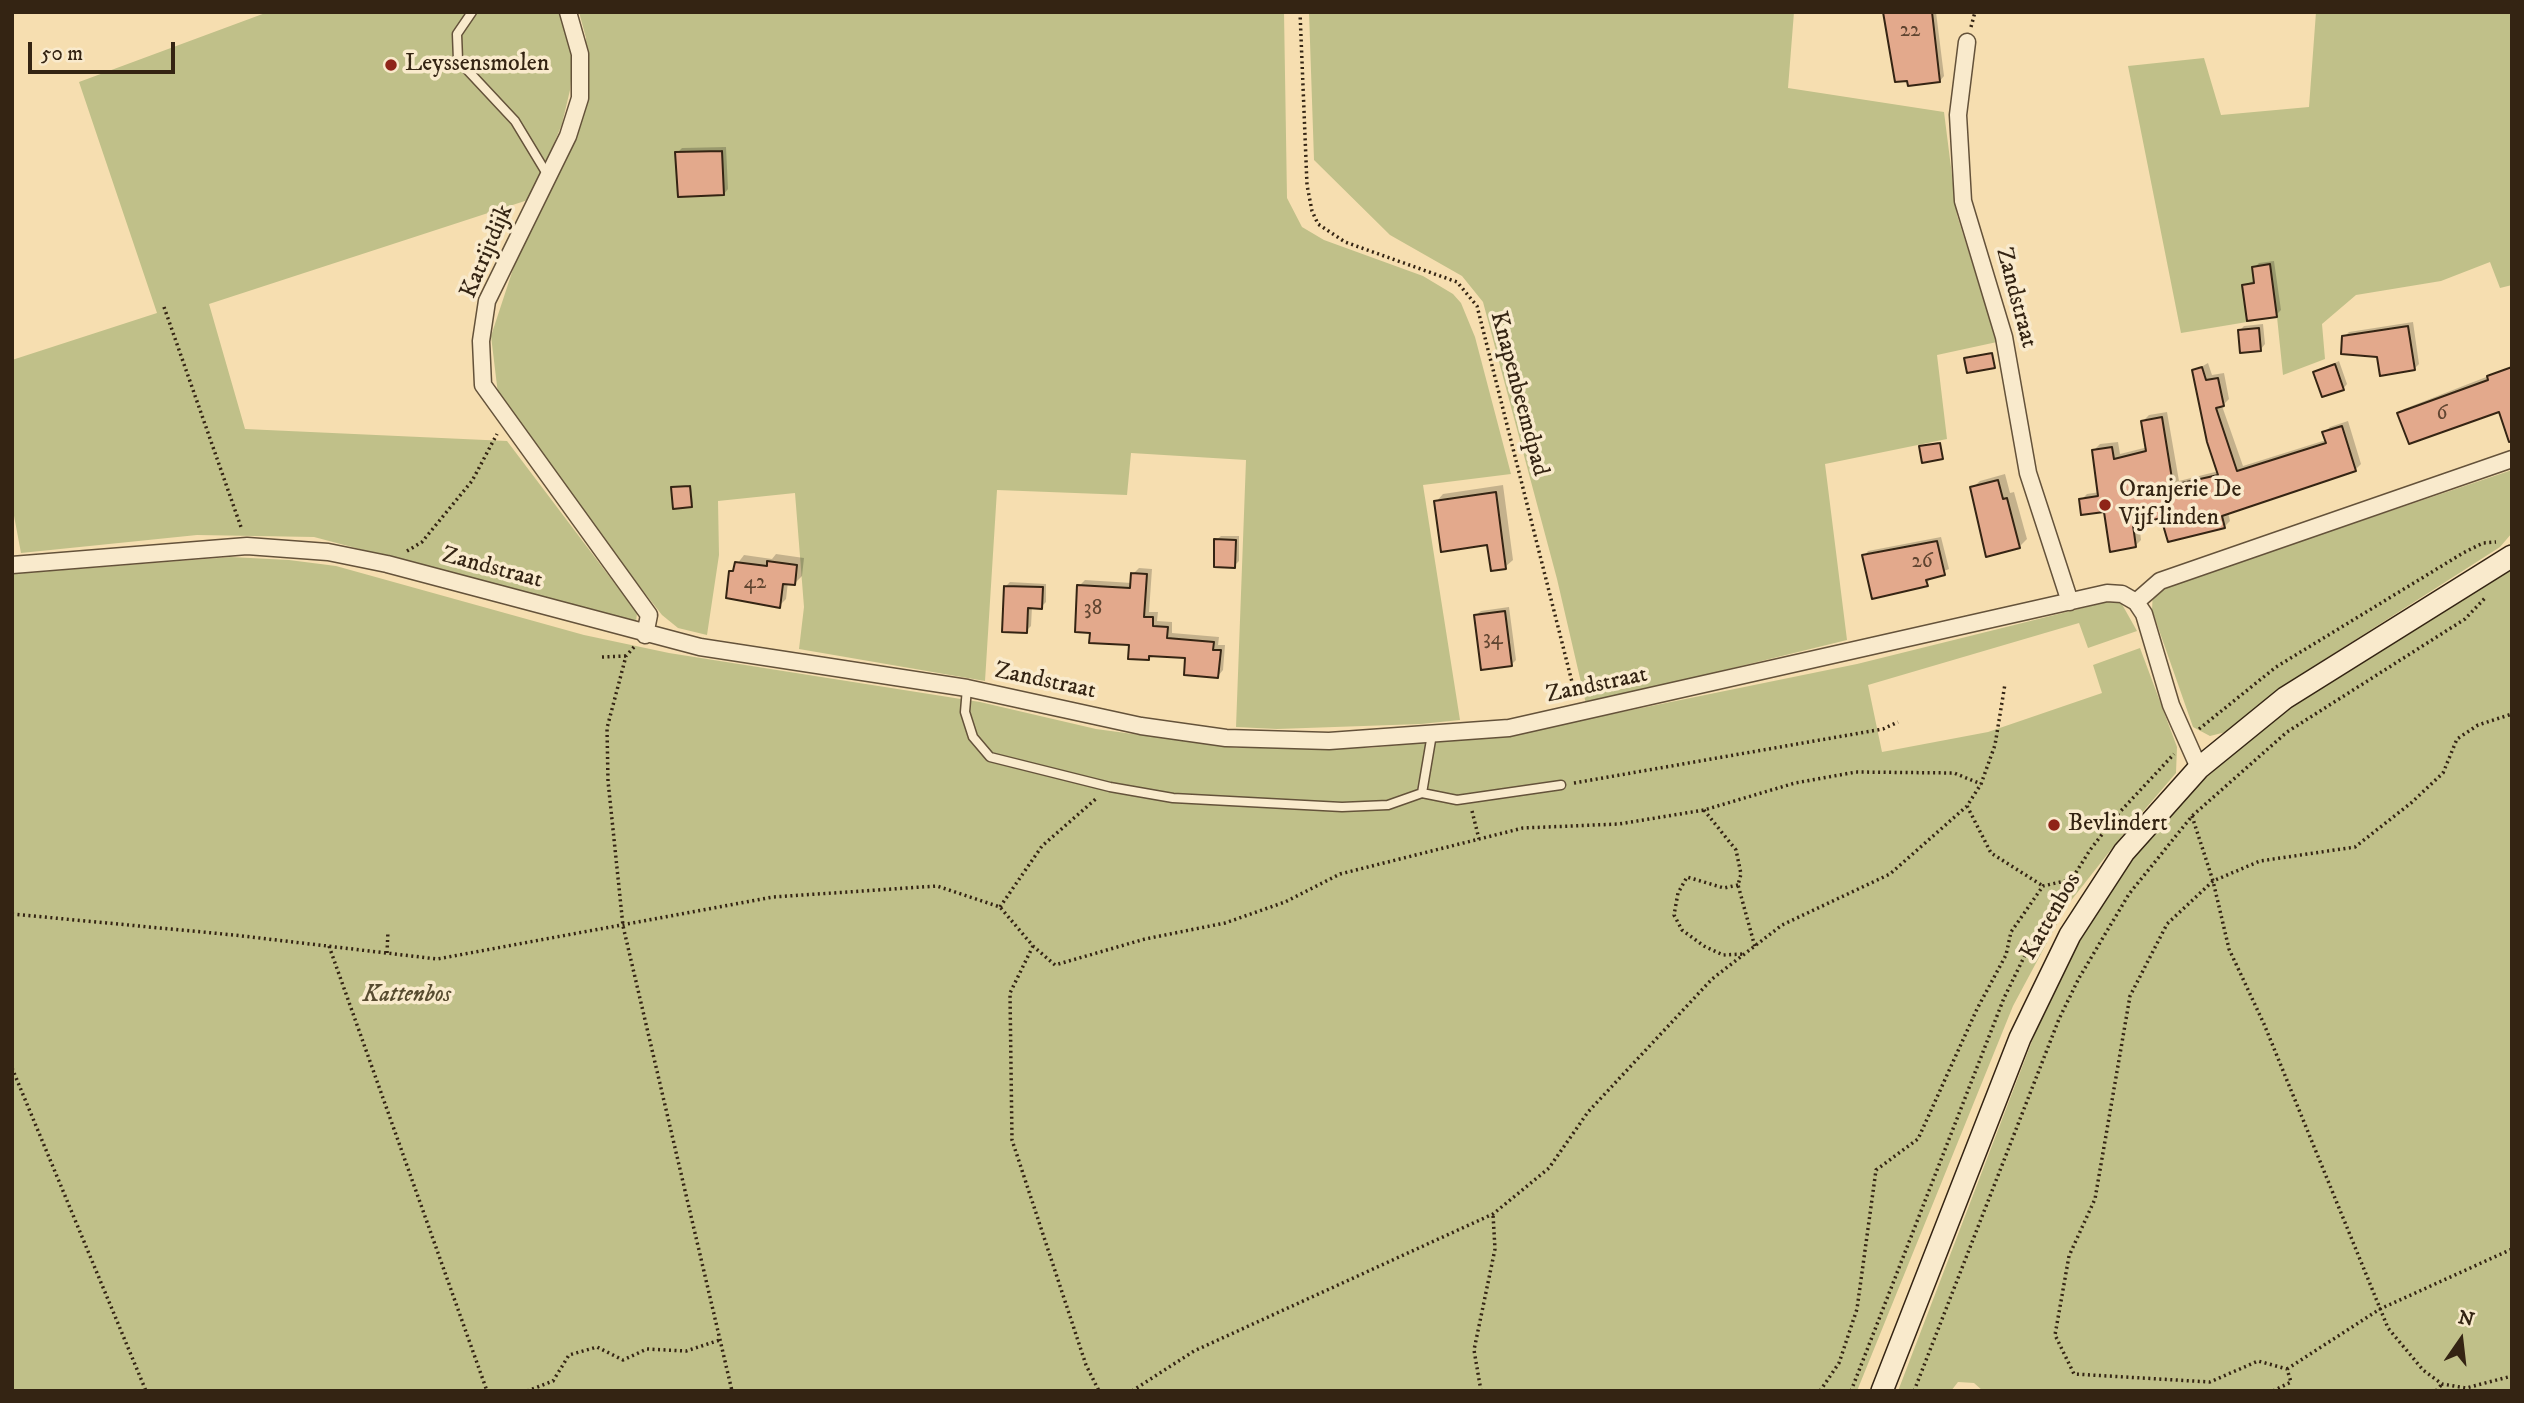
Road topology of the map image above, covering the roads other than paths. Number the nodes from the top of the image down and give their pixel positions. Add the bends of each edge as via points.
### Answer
1 (471, 12) edge
2 (568, 12) edge
3 (1967, 43) dead end
4 (547, 174) junction
5 (2512, 460) edge
6 (2510, 548) edge
7 (12, 565) edge
8 (2070, 602) junction
9 (2136, 602) junction
10 (645, 635) junction
11 (967, 688) junction
12 (1432, 734) junction
13 (2199, 768) junction
14 (1561, 785) road end
15 (1422, 793) junction
16 (1882, 1391) edge

1 - 4 lane via 457,34 458,60 516,121
2 - 4 street, Katrijtdijk via 580,54 580,98 568,136
3 - 8 street, Zandstraat via 1958,115 1963,201 2004,337 2028,473
4 - 10 street, Katrijtdijk via 487,301 481,341 483,385 649,615
5 - 9 street via 2160,581
6 - 13 main road, Kattenbos via 2285,698
7 - 10 street, Zandstraat via 247,546 328,552
8 - 9 street, Zandstraat via 2107,593
8 - 12 street, Zandstraat via 1509,728
9 - 13 street via 2152,637 2171,705
10 - 11 street, Zandstraat
11 - 12 street, Zandstraat via 1141,726 1226,738 1329,741
11 - 15 lane via 964,712 973,737 990,757 1110,787 1173,798 1342,807 1388,806
12 - 15 lane
13 - 16 main road, Kattenbos via 2124,852 2043,986
14 - 15 lane via 1457,800

